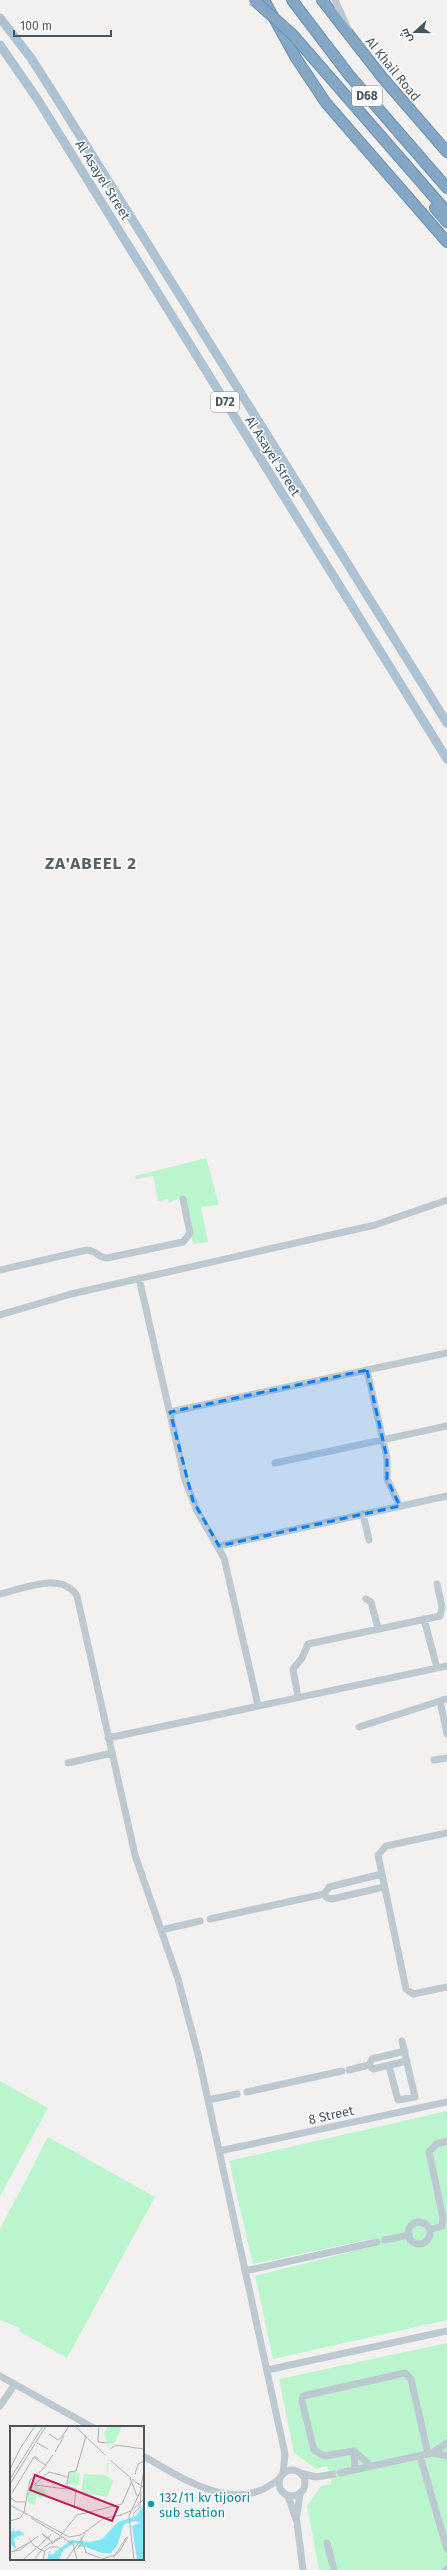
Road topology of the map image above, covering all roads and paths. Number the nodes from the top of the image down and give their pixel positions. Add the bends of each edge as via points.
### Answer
1 (254, 0) edge
2 (264, 0) edge
3 (292, 0) edge
4 (322, 0) edge
5 (335, 0) edge
6 (0, 18) edge
7 (350, 37) junction
8 (0, 45) edge
9 (394, 152) junction
10 (447, 152) edge
11 (447, 188) edge
12 (447, 212) edge
13 (447, 222) edge
14 (447, 242) edge
15 (447, 723) edge
16 (447, 759) edge
17 (183, 1199) dead end
18 (447, 1200) edge
19 (0, 1270) edge
20 (139, 1278) junction
21 (0, 1315) edge
22 (447, 1353) edge
23 (367, 1370) junction
24 (170, 1412) junction
25 (447, 1426) edge
26 (383, 1440) junction
27 (275, 1463) dead end
28 (447, 1496) edge
29 (400, 1506) junction
30 (363, 1514) junction
31 (369, 1540) dead end
32 (219, 1546) junction
33 (437, 1584) dead end
34 (0, 1594) edge
35 (366, 1600) dead end
36 (424, 1619) junction
37 (378, 1628) junction
38 (447, 1666) edge
39 (437, 1668) junction
40 (298, 1697) junction
41 (443, 1700) edge
42 (258, 1705) junction
43 (446, 1725) edge
44 (359, 1727) dead end
45 (447, 1734) edge
46 (108, 1738) junction
47 (112, 1753) junction
48 (447, 1758) edge
49 (434, 1760) dead end
50 (68, 1763) dead end
51 (447, 1833) edge
52 (382, 1874) junction
53 (384, 1887) junction
54 (324, 1894) junction
55 (210, 1919) dead end
56 (200, 1921) dead end
57 (161, 1930) junction
58 (447, 1987) edge
59 (402, 2041) dead end
60 (405, 2051) junction
61 (393, 2054) junction
62 (407, 2061) junction
63 (369, 2065) junction
64 (392, 2065) junction
65 (247, 2092) dead end
66 (237, 2094) dead end
67 (208, 2100) junction
68 (447, 2102) edge
69 (447, 2141) edge
70 (219, 2151) junction
71 (430, 2230) junction
72 (409, 2235) junction
73 (245, 2271) junction
74 (447, 2331) edge
75 (267, 2370) junction
76 (0, 2376) edge
77 (15, 2384) junction
78 (0, 2406) edge
79 (90, 2426) edge
80 (447, 2443) edge
81 (354, 2450) junction
82 (430, 2453) junction
83 (285, 2454) junction
84 (420, 2456) junction
85 (447, 2456) edge
86 (144, 2457) edge
87 (371, 2466) junction
88 (356, 2469) junction
89 (298, 2472) junction
90 (340, 2473) tunnel mouth
91 (282, 2476) junction
92 (259, 2491) junction
93 (302, 2492) junction
94 (285, 2494) junction
95 (297, 2522) junction
96 (327, 2543) dead end
97 (447, 2549) edge
98 (303, 2570) edge
99 (334, 2570) edge

1 - 9 highway, bridge via 293,35
2 - 14 highway via 296,58 326,103
3 - 11 highway, D68 via 349,75
4 - 7 highway, Al Khail Road / D68
5 - 7 street
6 - 15 main road, Al Asayel Street / D72 via 31,58 56,97
7 - 10 highway, Al Khail Road / D68
8 - 16 main road, Al Asayel Street / D72 via 31,89
9 - 12 highway
9 - 13 highway via 407,176
17 - 19 street via 190,1233 183,1242 105,1258 88,1250
18 - 20 street via 375,1225
20 - 21 street via 63,1296
20 - 24 street
22 - 23 street
23 - 24 street
23 - 26 street
24 - 32 street via 188,1490 197,1511
25 - 26 street
26 - 27 street
26 - 29 street via 388,1479
28 - 29 street
29 - 30 street
30 - 31 street
30 - 32 street
32 - 42 street via 225,1562
33 - 36 street via 442,1612 440,1616
34 - 46 street via 57,1582 75,1592
35 - 37 street via 371,1602
36 - 37 street
36 - 39 street
37 - 40 street via 308,1644 293,1670
38 - 39 street
39 - 40 street
40 - 42 street
41 - 43 street
41 - 44 street
42 - 46 street
43 - 45 street
46 - 47 street
47 - 50 street
47 - 57 street via 135,1855
48 - 49 street
51 - 52 street via 382,1848 378,1855
52 - 53 street
52 - 54 street via 329,1887
53 - 54 street via 332,1899
53 - 58 street via 406,1989 414,1994
54 - 55 street
56 - 57 street
57 - 67 street via 185,2004
59 - 60 street
60 - 61 street
60 - 62 street
61 - 63 street via 372,2059
61 - 64 street
62 - 64 street
62 - 64 street via 415,2096 402,2101 397,2098
63 - 64 street via 374,2069
63 - 65 street
66 - 67 street
67 - 70 street
68 - 70 street, 8 Street
69 - 71 street via 436,2144 430,2152 443,2222 438,2228
70 - 73 street
71 - 72 street via 423,2223 417,2222 409,2229
71 - 72 street via 429,2237 422,2243 415,2243
72 - 73 street
73 - 75 street
74 - 75 street
75 - 83 street
76 - 77 street
77 - 78 street
77 - 79 street
80 - 82 street
81 - 82 street via 324,2456 314,2450 303,2396 405,2373 411,2379
81 - 87 street
81 - 88 street
82 - 84 street
82 - 85 street
83 - 89 street
83 - 91 street
84 - 87 street
84 - 97 street
86 - 92 street via 214,2492 239,2495
87 - 88 street
88 - 90 street
89 - 91 street via 290,2470
89 - 93 street via 305,2480
89 - 93 street via 326,2476
91 - 92 street
91 - 94 street via 279,2486
92 - 94 street
93 - 94 street
93 - 95 street
94 - 95 street
95 - 98 street
96 - 99 street

